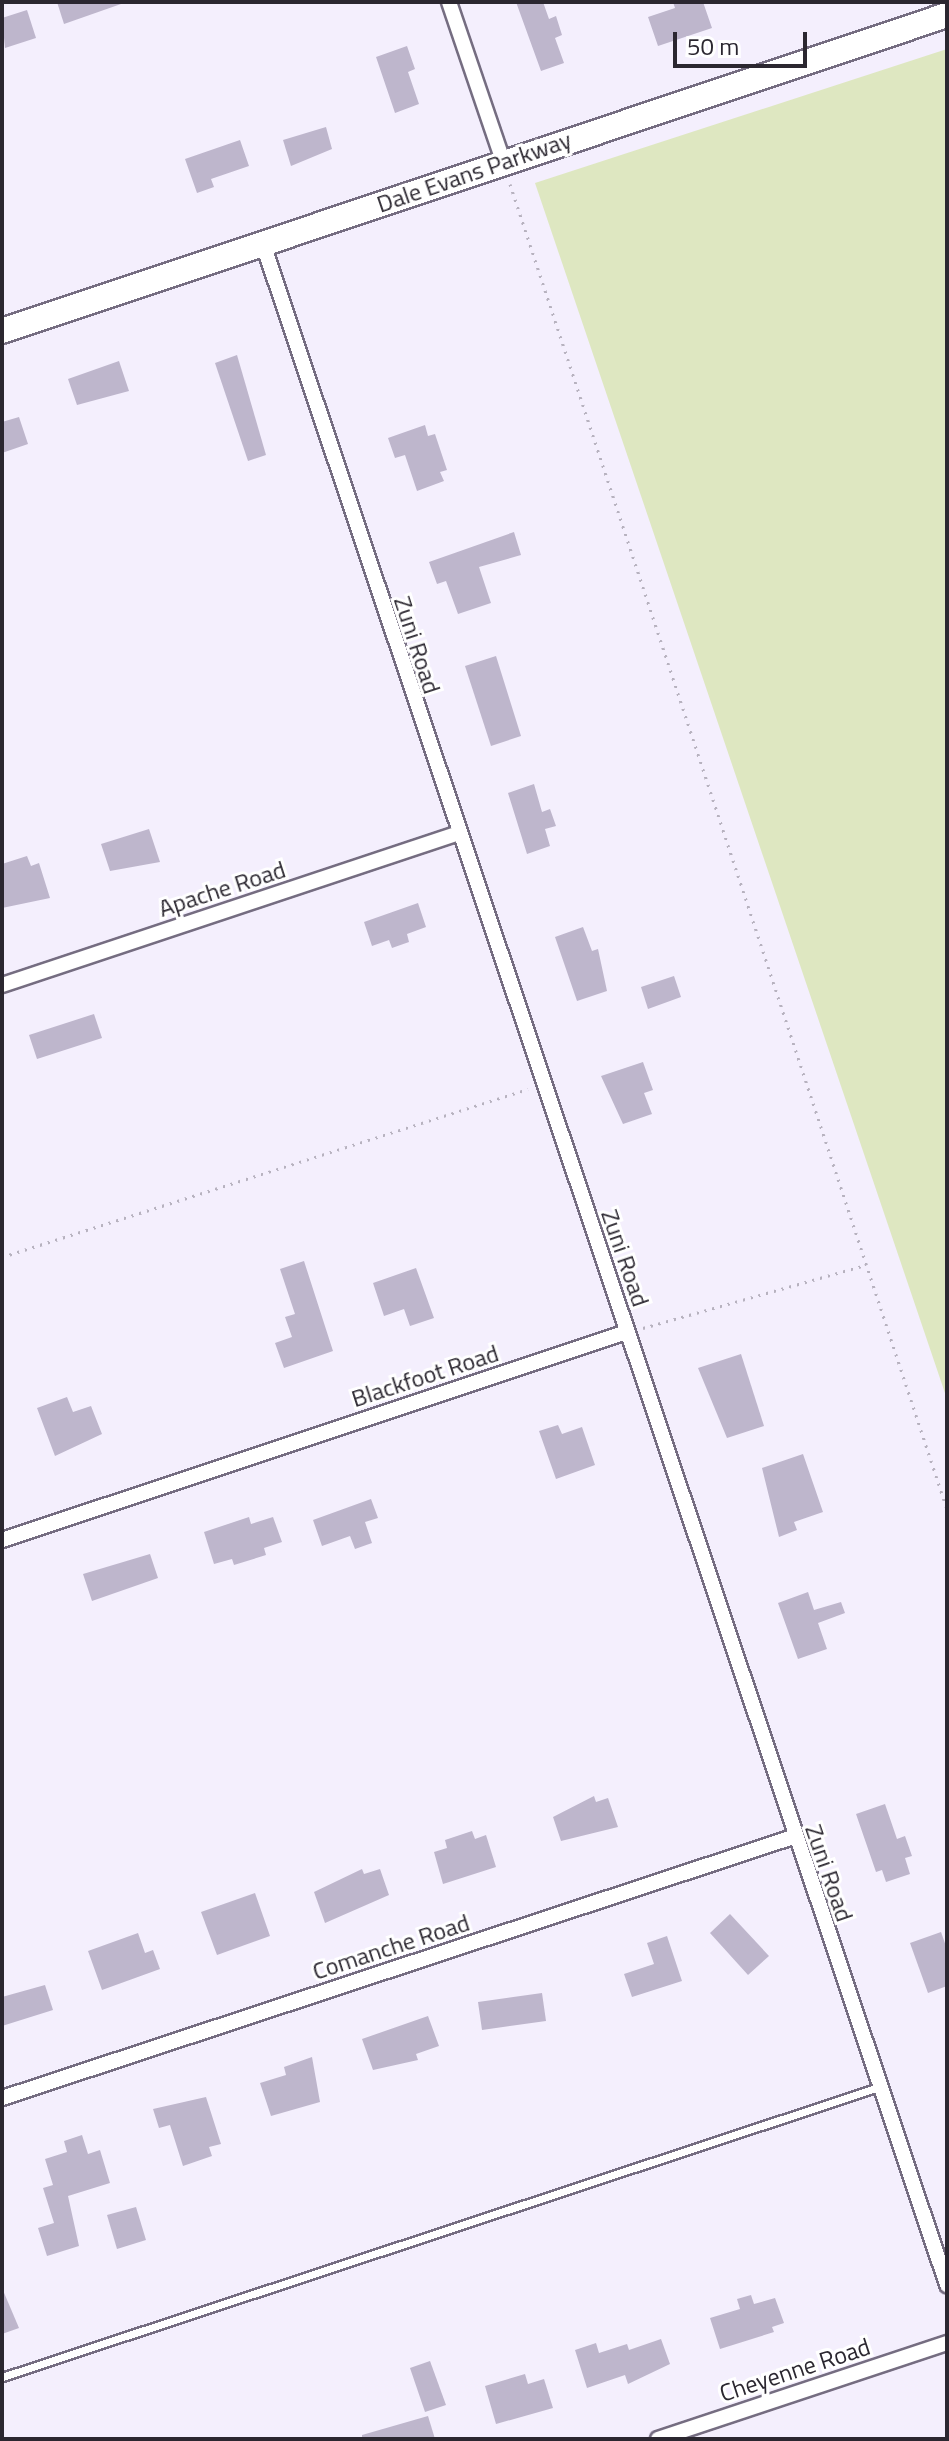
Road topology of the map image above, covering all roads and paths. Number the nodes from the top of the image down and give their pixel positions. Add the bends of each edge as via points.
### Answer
1 (449, 2) edge
2 (947, 15) edge
3 (503, 161) junction
4 (263, 244) junction
5 (2, 331) edge
6 (457, 834) junction
7 (2, 985) edge
8 (542, 1084) junction
9 (2, 1257) edge
10 (866, 1265) junction
11 (627, 1332) junction
12 (947, 1509) edge
13 (2, 1540) edge
14 (793, 1837) junction
15 (879, 2087) junction
16 (2, 2098) edge
17 (947, 2285) edge
18 (947, 2343) edge
19 (2, 2377) edge
20 (658, 2439) edge

1 - 3 street
2 - 3 main road, Dale Evans Parkway
3 - 4 main road, Dale Evans Parkway
3 - 10 path
4 - 5 main road, Dale Evans Parkway
4 - 6 street, Zuni Road
6 - 7 street, Apache Road
6 - 8 street, Zuni Road
8 - 9 path
8 - 11 street, Zuni Road
10 - 11 path
10 - 12 path
11 - 13 street, Blackfoot Road
11 - 14 street, Zuni Road
14 - 15 street, Zuni Road
14 - 16 street, Comanche Road
15 - 17 street, Zuni Road
15 - 19 lane
18 - 20 street, Cheyenne Road

